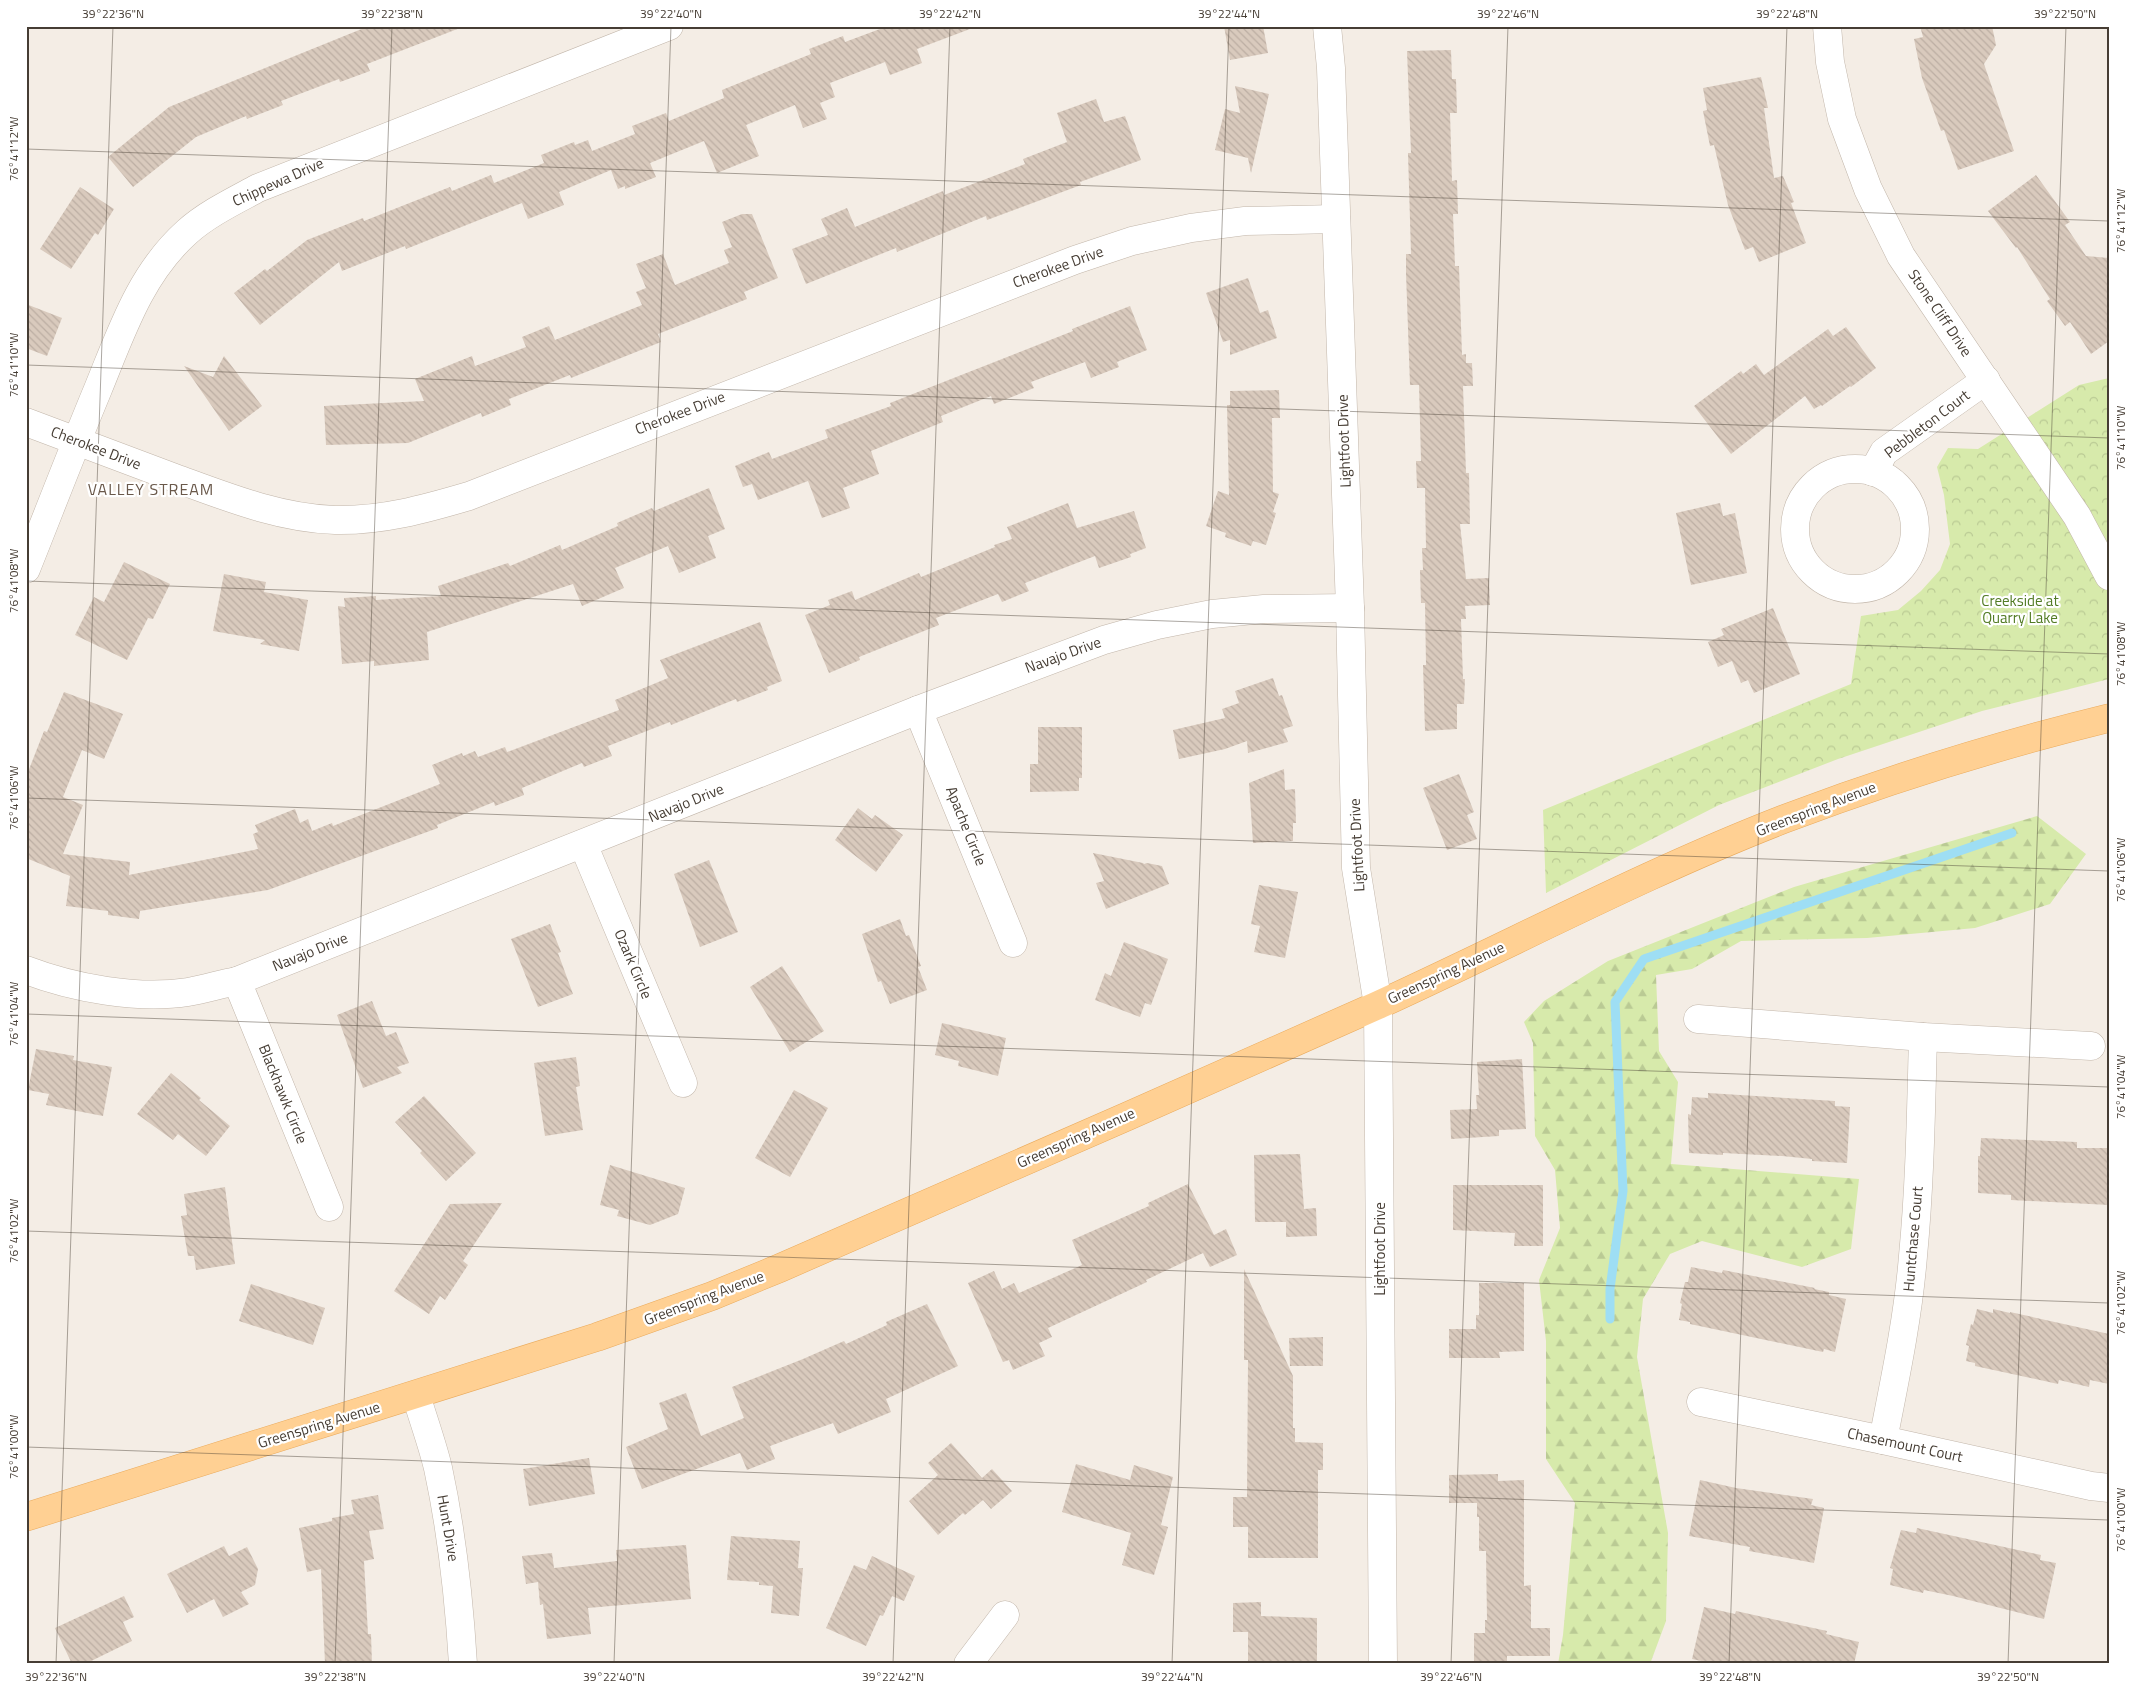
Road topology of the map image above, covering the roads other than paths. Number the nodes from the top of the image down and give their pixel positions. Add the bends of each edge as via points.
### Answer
1 (669, 26) edge
2 (1327, 26) edge
3 (1827, 26) edge
4 (1336, 219) junction
5 (1986, 380) junction
6 (26, 422) edge
7 (76, 441) junction
8 (1874, 472) junction
9 (26, 569) edge
10 (2109, 576) edge
11 (1350, 608) junction
12 (918, 710) junction
13 (2109, 718) edge
14 (583, 844) junction
15 (1013, 943) dead end
16 (26, 970) edge
17 (237, 981) junction
18 (1378, 1005) junction
19 (1698, 1019) dead end
20 (1923, 1037) junction
21 (2091, 1046) dead end
22 (682, 1083) dead end
23 (329, 1207) dead end
24 (416, 1395) junction
25 (1702, 1402) dead end
26 (1883, 1440) junction
27 (2109, 1488) edge
28 (26, 1517) edge
29 (1005, 1615) dead end
30 (463, 1664) edge
31 (968, 1664) edge
32 (1383, 1664) edge

1 - 7 street, Chippewa Drive via 258,188 187,232 156,266 132,305
2 - 4 street, Lightfoot Drive
3 - 5 street, Stone Cliff Drive via 1830,62 1842,120 1868,189 1901,256
4 - 7 street, Cherokee Drive via 1245,220 1132,241 1075,260 469,496 419,511 378,518 335,520 291,516 247,504
4 - 11 street, Lightfoot Drive
5 - 8 street, Pebbleton Court via 1884,452
5 - 10 street, Stone Cliff Drive via 2077,516
6 - 7 street, Cherokee Drive
7 - 9 street, Chippewa Drive
8 - 8 street, Pebbleton Court via 1844,470 1829,475 1805,496 1798,511 1795,526 1802,558 1824,581 1838,587 1856,590 1874,587 1903,566 1912,550 1916,532 1906,496 1894,483
11 - 12 street, Navajo Drive via 1264,609 1212,614 1157,625 1104,640
11 - 18 street, Lightfoot Drive via 1356,868
12 - 14 street, Navajo Drive
12 - 15 street, Apache Circle
13 - 18 main road, Greenspring Avenue via 1980,753 1782,820
14 - 17 street, Navajo Drive
14 - 22 street, Ozark Circle
16 - 17 street, Navajo Drive via 47,978 100,989 148,994 187,992
17 - 23 street, Blackhawk Circle
18 - 24 main road, Greenspring Avenue via 712,1296
18 - 32 street, Lightfoot Drive
19 - 20 street
20 - 21 street
20 - 26 street, Huntchase Court via 1920,1160 1913,1258 1902,1347
24 - 28 main road, Greenspring Avenue
24 - 30 street, Hunt Drive via 437,1466 449,1527 459,1598
25 - 26 street, Chasemount Court
26 - 27 street, Chasemount Court
29 - 31 street

